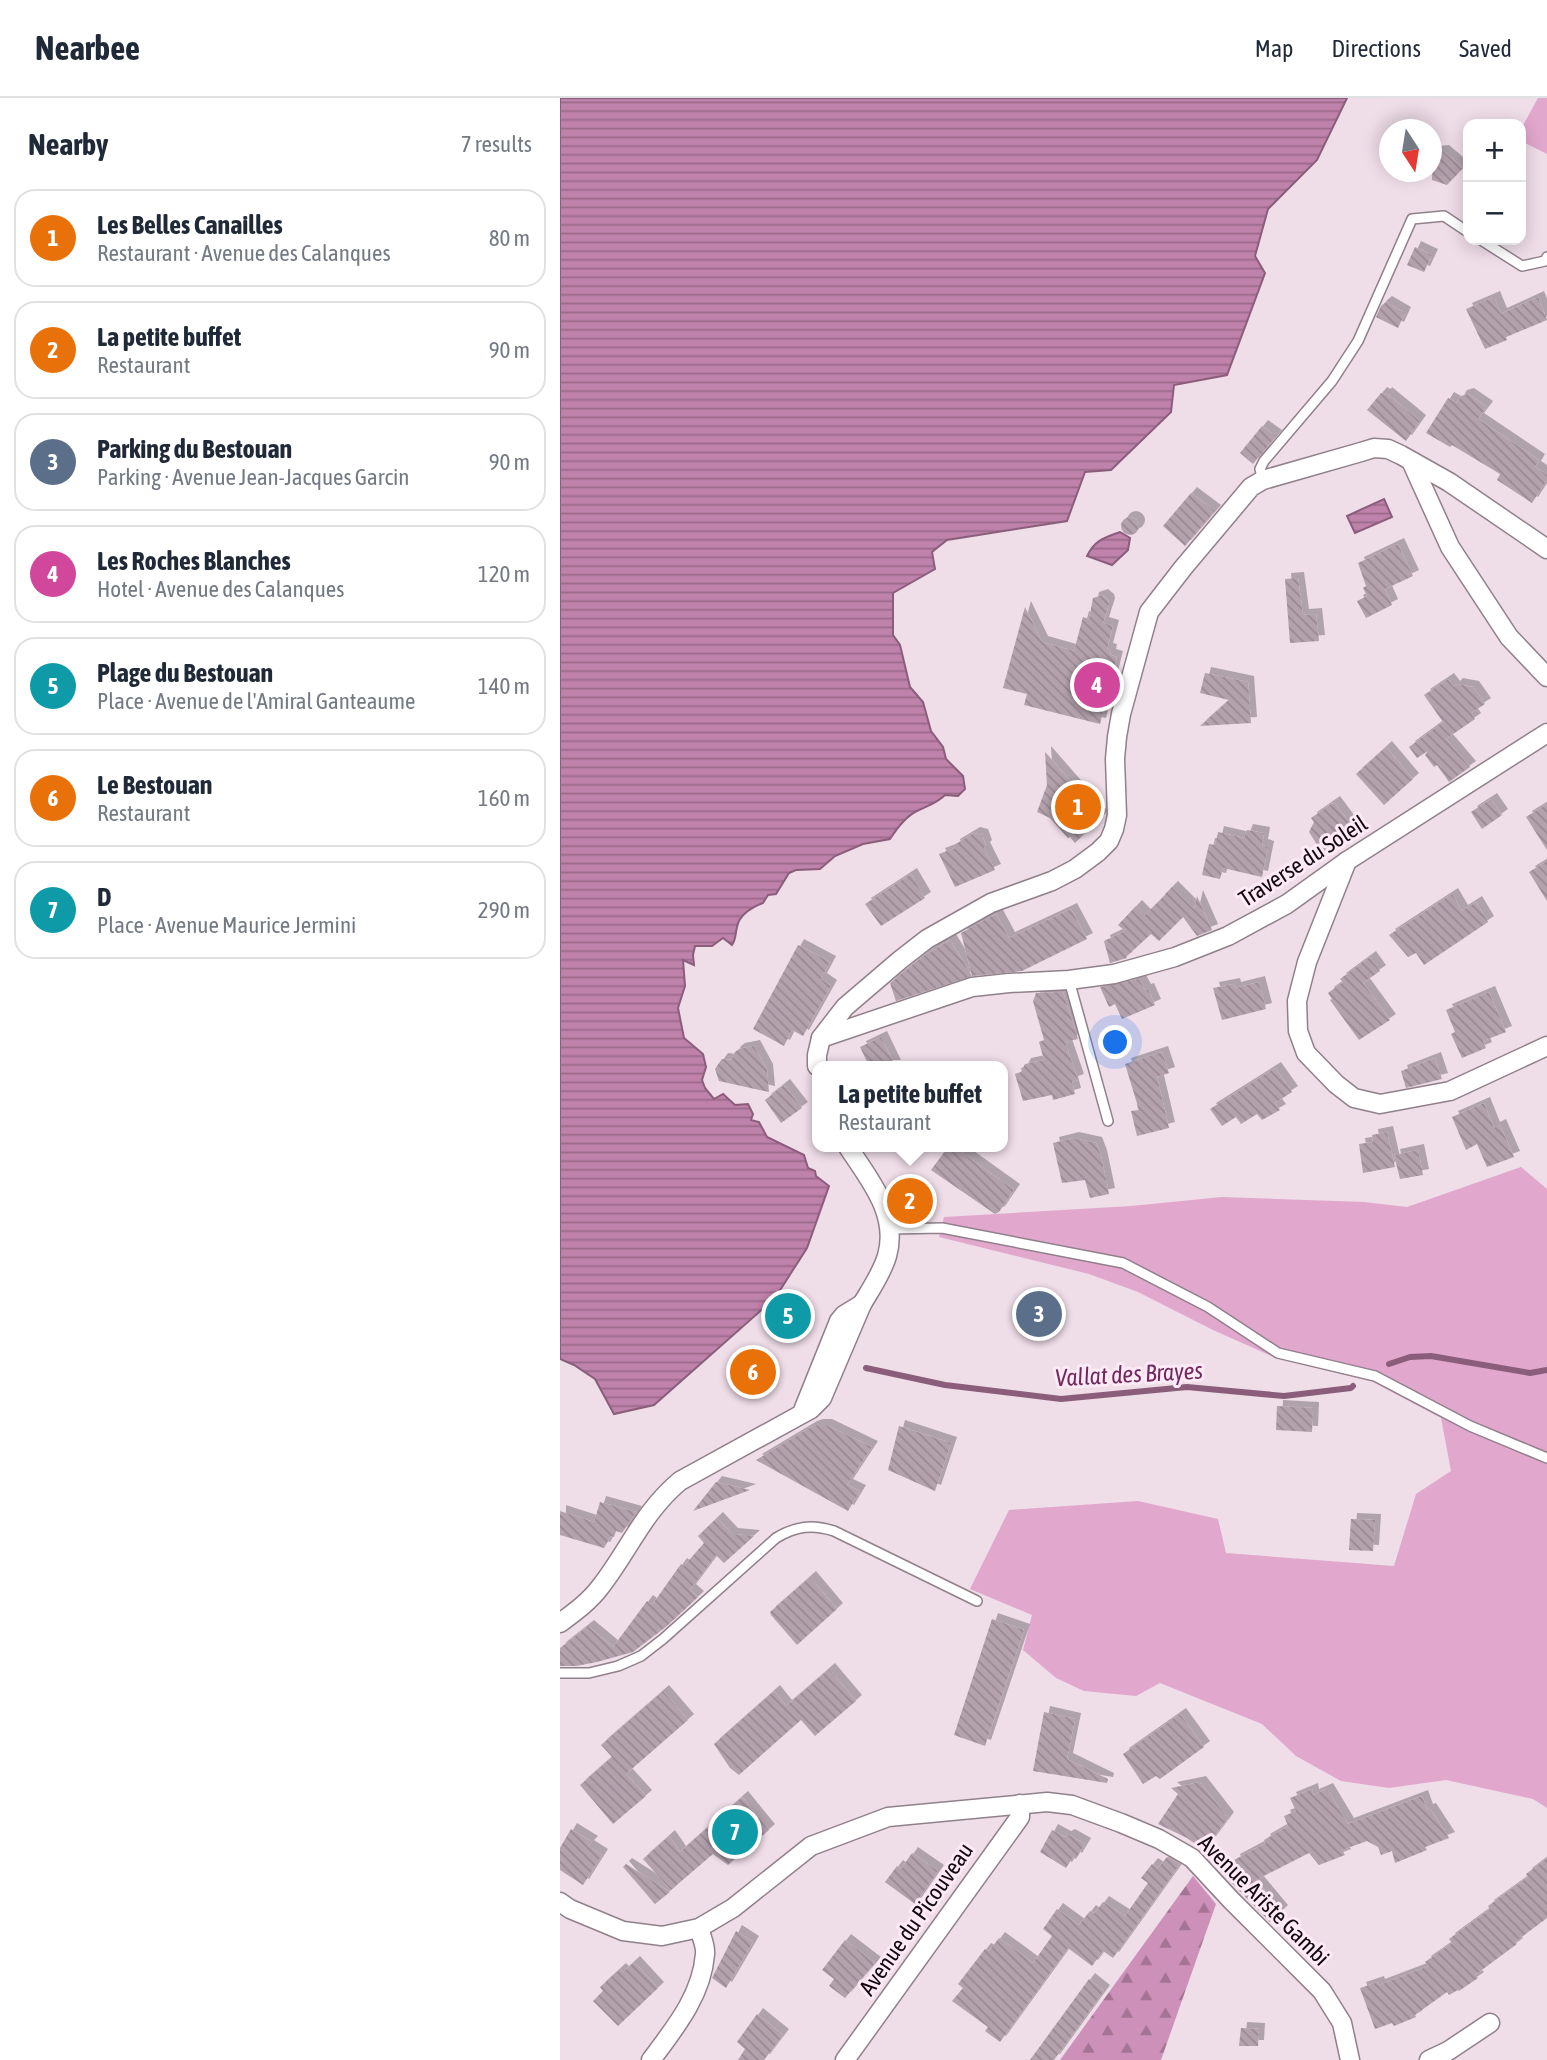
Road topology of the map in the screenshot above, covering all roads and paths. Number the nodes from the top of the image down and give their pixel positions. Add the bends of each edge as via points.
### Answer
1 (1463, 229) edge
2 (1489, 245) edge
3 (1547, 257) edge
4 (1411, 461) junction
5 (1263, 481) junction
6 (1450, 482) junction
7 (1442, 530) junction
8 (1547, 549) edge
9 (1547, 677) edge
10 (1547, 733) edge
11 (1347, 861) junction
12 (1069, 980) junction
13 (821, 1038) junction
14 (1547, 1046) edge
15 (817, 1061) edge
16 (1108, 1121) dead end
17 (851, 1152) edge
18 (890, 1229) junction
19 (1547, 1458) edge
20 (976, 1601) dead end
21 (560, 1623) edge
22 (560, 1673) edge
23 (1020, 1804) junction
24 (560, 1902) edge
25 (699, 1928) junction
26 (1490, 2023) dead end
27 (651, 2060) edge
28 (845, 2060) edge
29 (1350, 2060) edge
30 (1429, 2060) edge

1 - 5 lane via 1444,216 1412,219 1358,341 1332,382 1264,461 1260,469
2 - 3 lane via 1522,266
4 - 5 street via 1388,449 1374,449
4 - 6 street
4 - 7 street
5 - 13 street via 1237,502 1149,612 1119,726 1117,815 1109,841 1075,869 991,903 927,939 845,1007
6 - 7 street via 1441,502
6 - 8 street
7 - 9 street via 1509,637
10 - 11 street, Traverse du Soleil
11 - 12 street, Traverse du Soleil via 1287,904 1228,936 1175,957
11 - 14 street via 1307,962 1297,1001 1297,1031 1306,1053 1336,1084 1354,1098 1380,1104 1450,1091
12 - 13 street, Traverse du Soleil via 972,987
12 - 16 lane
13 - 15 street
17 - 18 street via 881,1199
18 - 19 lane via 942,1228 1123,1263 1208,1307 1278,1353 1375,1376 1469,1426
18 - 21 street via 888,1255 817,1405 680,1481 663,1495 601,1587
20 - 22 lane via 834,1531 803,1527 776,1538 641,1656 589,1673
23 - 25 street, Avenue Ariste Gambi via 888,1816 811,1846 733,1908
23 - 28 street, Avenue du Picouveau via 1020,1817
23 - 29 street, Avenue Ariste Gambi via 1072,1805 1159,1839 1192,1858 1322,1991 1342,2023
24 - 25 street, Avenue Ariste Gambi via 623,1931 662,1936
25 - 27 street via 706,1952 693,2000
26 - 30 street

